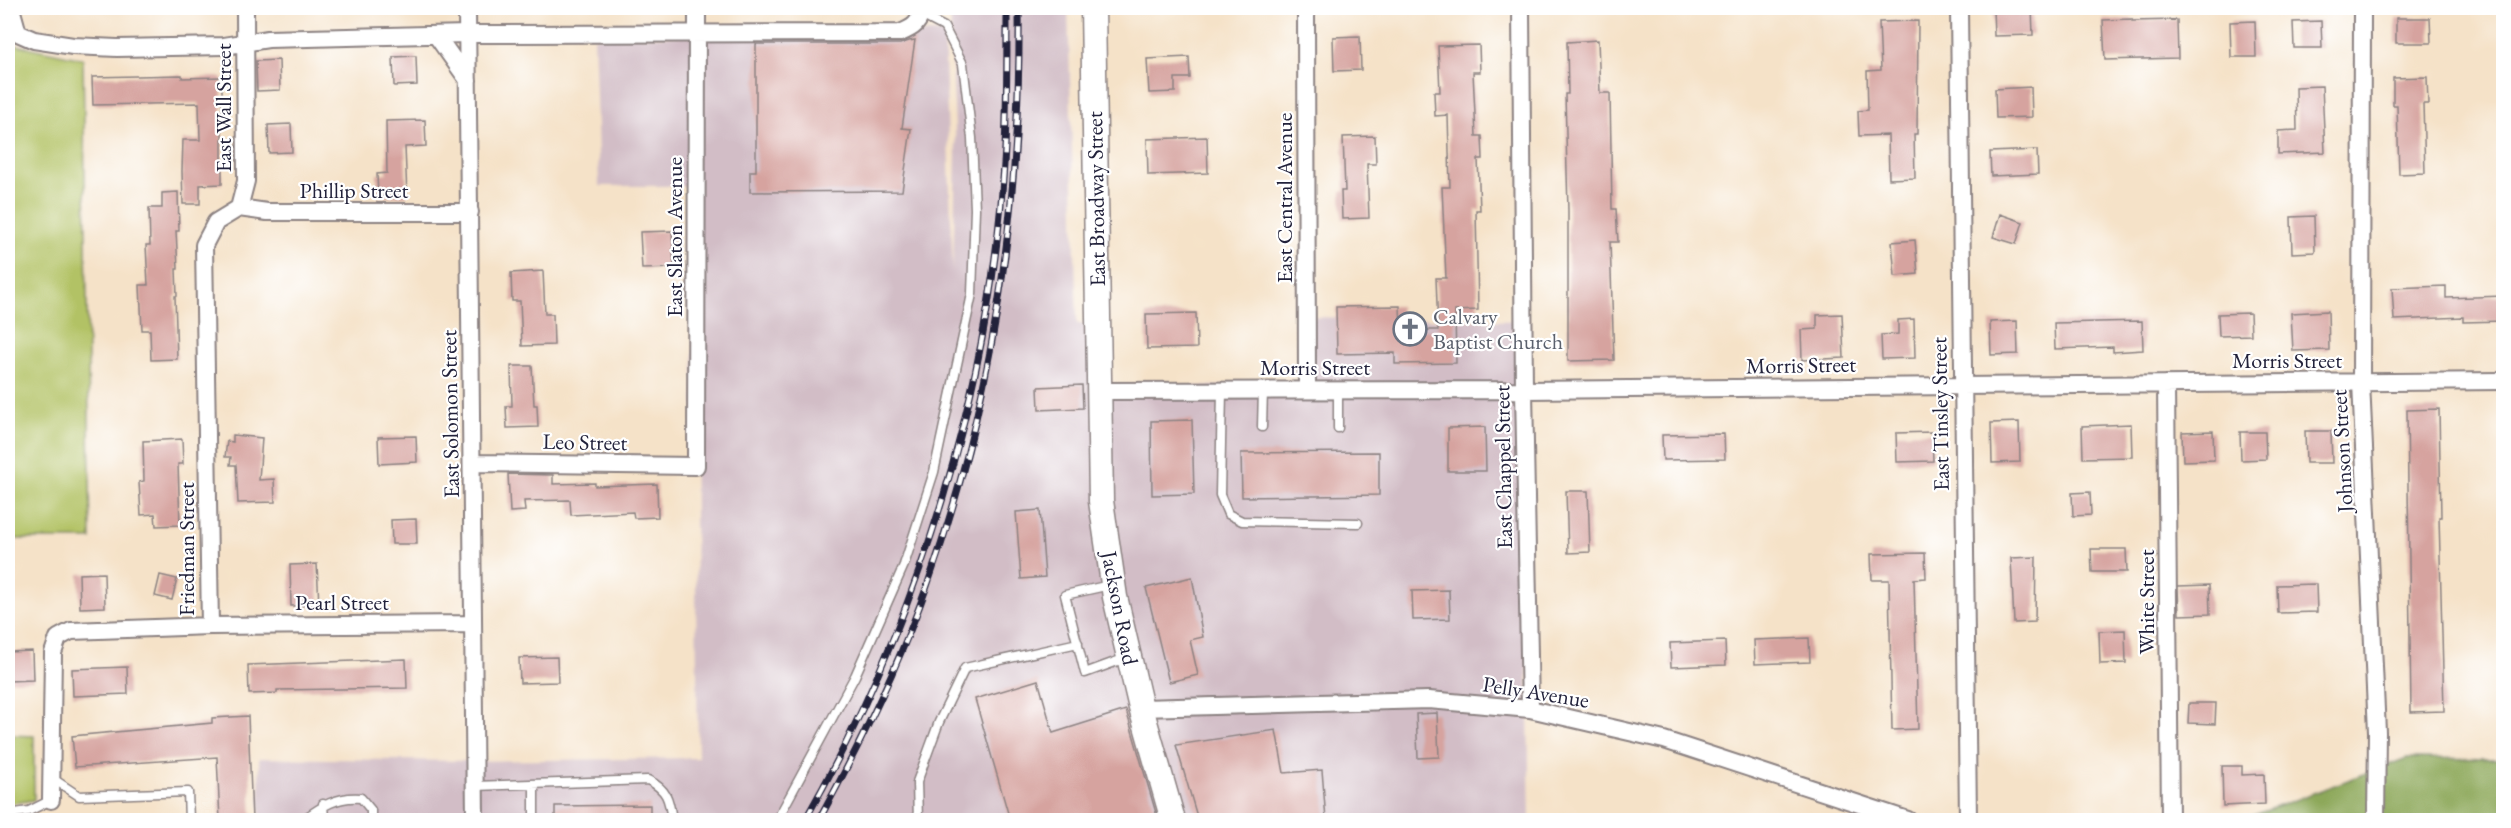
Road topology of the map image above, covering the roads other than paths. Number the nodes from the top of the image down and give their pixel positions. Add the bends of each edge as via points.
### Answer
1 (11, 8) edge
2 (245, 8) edge
3 (467, 8) edge
4 (697, 8) edge
5 (1093, 8) edge
6 (1305, 8) edge
7 (1521, 8) edge
8 (1959, 8) edge
9 (2362, 8) edge
10 (919, 17) edge
11 (467, 34) junction
12 (697, 34) junction
13 (436, 35) junction
14 (246, 43) junction
15 (468, 80) junction
16 (239, 208) junction
17 (470, 212) junction
18 (2504, 381) edge
19 (2361, 382) junction
20 (2166, 384) junction
21 (1962, 386) junction
22 (1307, 389) junction
23 (1338, 389) junction
24 (1222, 390) junction
25 (1263, 390) junction
26 (1524, 390) junction
27 (1100, 391) junction
28 (1262, 428) dead end
29 (1338, 428) dead end
30 (473, 463) junction
31 (696, 466) joint
32 (1358, 523) dead end
33 (1113, 584) junction
34 (473, 624) junction
35 (210, 626) junction
36 (1078, 643) junction
37 (1130, 657) junction
38 (1141, 708) junction
39 (1530, 709) junction
40 (52, 778) junction
41 (534, 784) junction
42 (475, 786) junction
43 (51, 800) joint
44 (323, 804) junction
45 (8, 814) edge
46 (189, 820) edge
47 (303, 820) edge
48 (324, 820) edge
49 (371, 820) edge
50 (475, 820) edge
51 (534, 820) edge
52 (672, 820) edge
53 (777, 820) edge
54 (918, 820) edge
55 (1173, 820) edge
56 (1908, 820) edge
57 (1968, 820) edge
58 (2170, 820) edge
59 (2376, 820) edge

1 - 14 street via 18,33 34,40 73,46
2 - 14 street, East Wall Street
3 - 11 street, East Solomon Street
4 - 12 street, East Slaton Avenue
5 - 27 main road, East Broadway Street
6 - 22 street, East Central Avenue
7 - 26 street, East Chappel Street
8 - 21 street, East Tinsley Street
9 - 19 street, Johnson Street
10 - 12 street via 900,33
10 - 53 lane via 944,27 963,64 972,138 972,294 934,472 904,566 855,676
11 - 12 street
11 - 13 street
11 - 15 street, East Solomon Street
12 - 31 street, East Slaton Avenue
13 - 14 street via 268,39
13 - 15 street
14 - 16 street, East Wall Street via 246,181
15 - 17 street, East Solomon Street
16 - 17 street, Phillip Street via 267,212
16 - 35 street, Friedman Street via 216,222 204,245
17 - 30 street, East Solomon Street
18 - 19 street, Morris Street
19 - 20 street, Morris Street
19 - 59 street, Johnson Street via 2377,732
20 - 21 street, Morris Street
20 - 58 street, White Street
21 - 26 street, Morris Street
21 - 57 street, East Tinsley Street
22 - 23 street, Morris Street
22 - 25 street, Morris Street
23 - 26 street, Morris Street
23 - 29 lane
24 - 25 street, Morris Street
24 - 27 street, Morris Street
24 - 32 lane via 1220,495 1228,514 1242,520
25 - 28 lane
26 - 39 street, East Chappel Street
27 - 33 main road, Jackson Road via 1101,501
30 - 31 street, Leo Street
30 - 34 street, East Solomon Street
33 - 36 lane via 1065,595
33 - 37 main road, Jackson Road
34 - 35 street, Pearl Street
34 - 42 street, East Solomon Street
35 - 40 street, Friedman Street via 71,631 58,638 53,653
36 - 37 lane via 1085,673
36 - 54 lane via 965,668 939,722 917,782
37 - 38 main road, Jackson Road
38 - 39 street, Pelly Avenue via 1429,700
38 - 55 main road, Jackson Road
39 - 56 street, Pelly Avenue via 1664,740
40 - 43 street, Friedman Street
40 - 46 lane via 79,796 188,792
41 - 42 lane
41 - 51 lane
41 - 52 lane via 648,780 661,786 669,800
42 - 50 street, East Solomon Street
43 - 45 lane via 28,811
44 - 47 lane
44 - 48 lane
44 - 49 lane via 347,797 361,798 370,810

